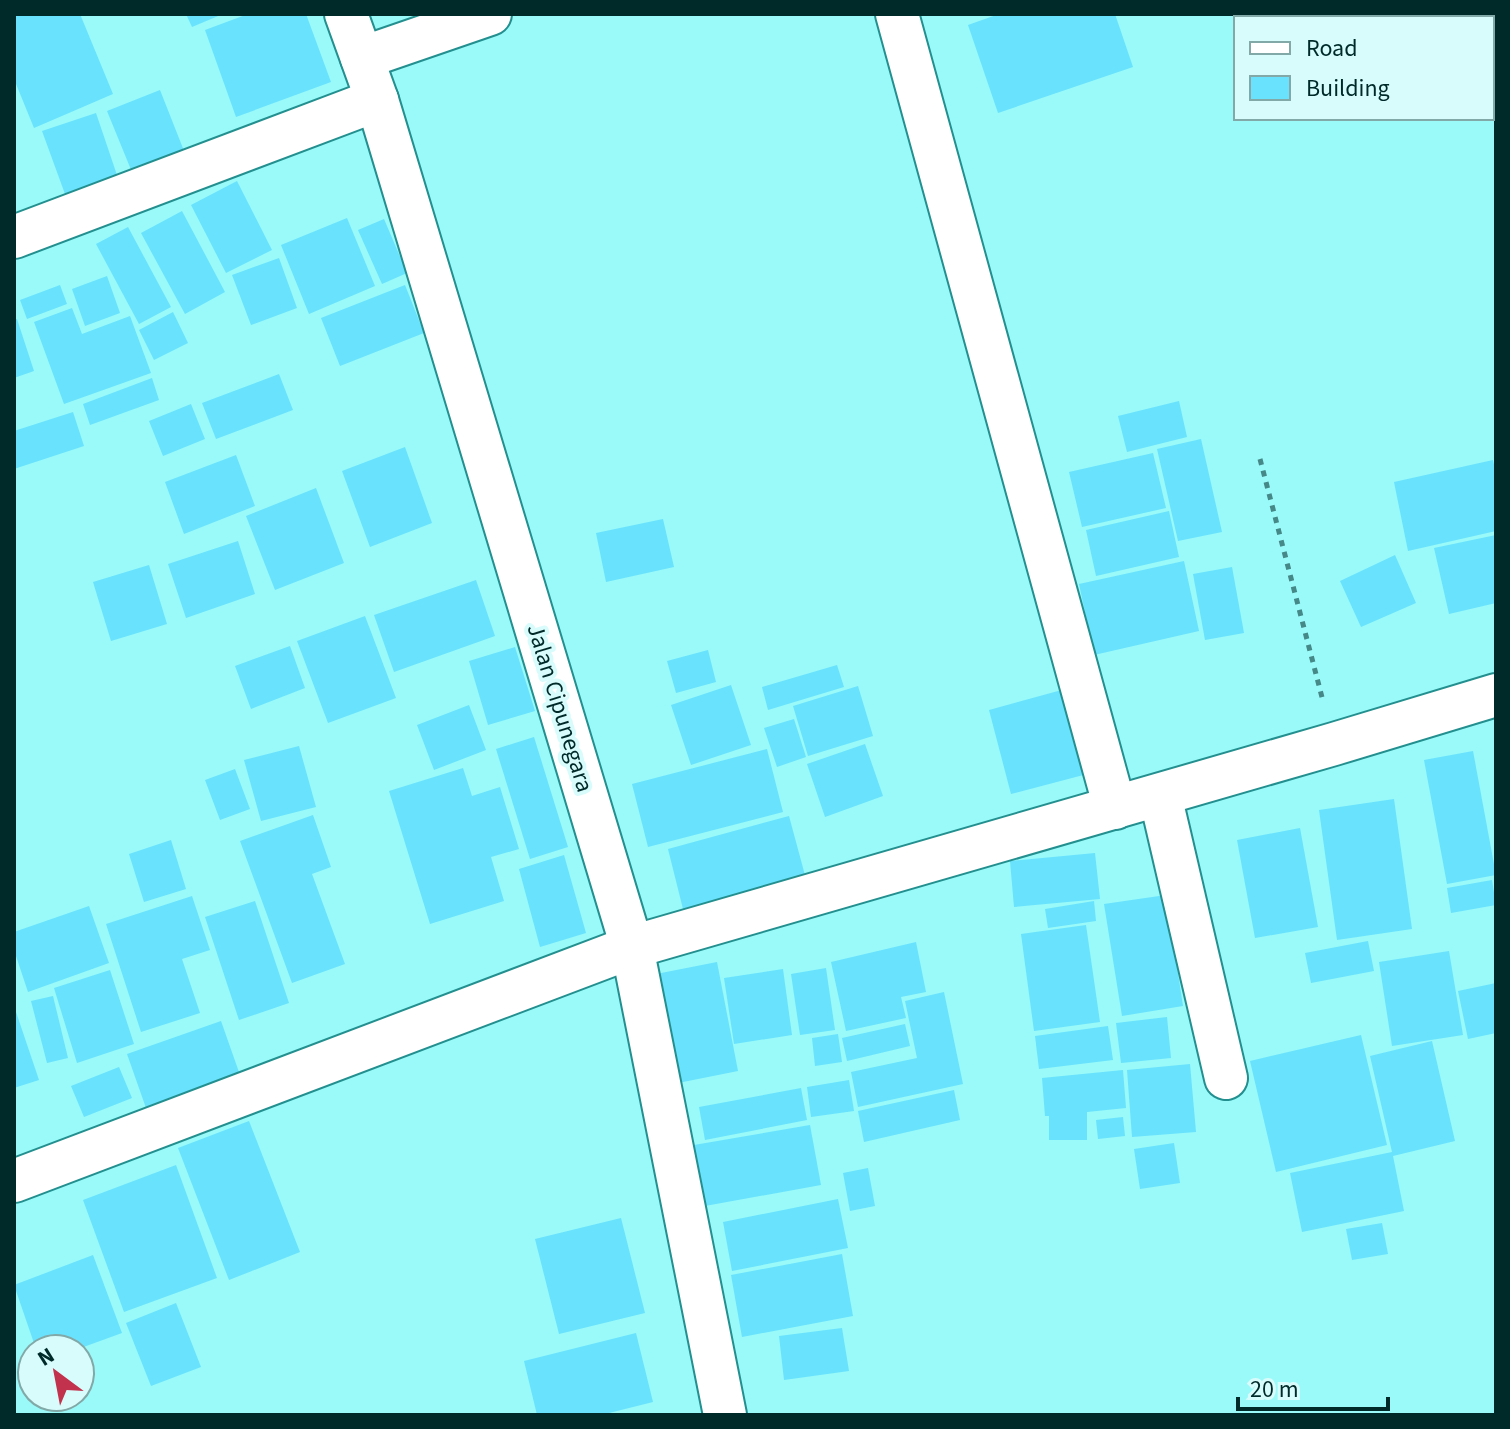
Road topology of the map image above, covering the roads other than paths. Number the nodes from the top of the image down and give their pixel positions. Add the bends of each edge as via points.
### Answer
1 (346, 14) edge
2 (490, 14) edge
3 (897, 14) edge
4 (362, 58) junction
5 (377, 100) junction
6 (14, 237) edge
7 (1496, 695) edge
8 (1160, 795) junction
9 (1115, 808) junction
10 (632, 947) junction
11 (1226, 1078) dead end
12 (14, 1181) edge
13 (725, 1415) edge

1 - 4 street, Jalan Cipunegara
2 - 4 street
3 - 9 street
4 - 5 street, Jalan Cipunegara
5 - 6 street
5 - 10 street, Jalan Cipunegara
7 - 8 street
8 - 9 street
8 - 11 street
9 - 10 street
10 - 12 street
10 - 13 street, Jalan Cipunegara

